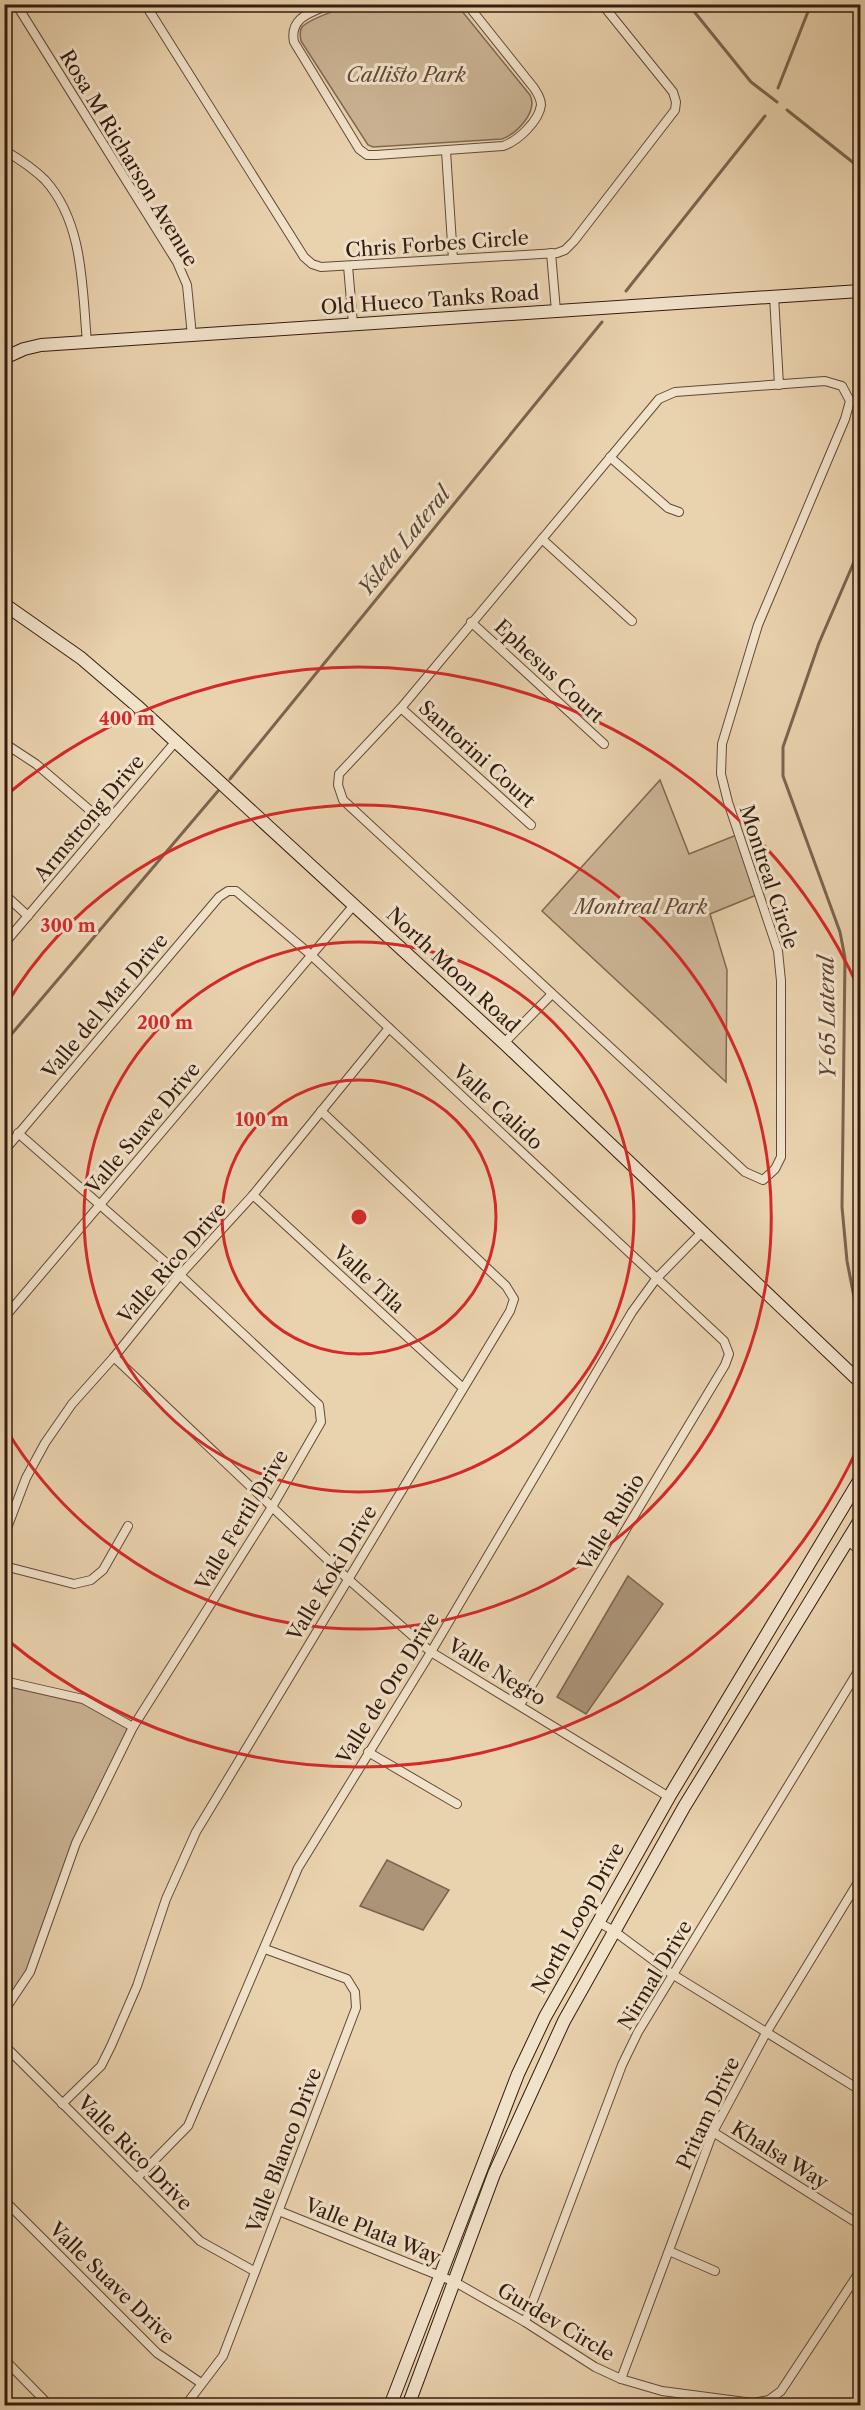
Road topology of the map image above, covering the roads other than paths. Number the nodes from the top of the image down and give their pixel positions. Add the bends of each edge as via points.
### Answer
1 (16, 4) edge
2 (145, 4) edge
3 (331, 4) edge
4 (467, 4) edge
5 (602, 4) edge
6 (4, 150) edge
7 (446, 151) junction
8 (551, 253) junction
9 (453, 259) junction
10 (348, 266) junction
11 (861, 291) edge
12 (774, 296) junction
13 (556, 311) junction
14 (352, 324) junction
15 (192, 336) junction
16 (87, 342) junction
17 (4, 358) edge
18 (778, 385) junction
19 (610, 457) junction
20 (679, 512) dead end
21 (542, 539) junction
22 (4, 604) edge
23 (632, 621) dead end
24 (471, 622) junction
25 (401, 708) junction
26 (176, 741) junction
27 (4, 743) edge
28 (604, 744) dead end
29 (106, 824) junction
30 (531, 825) dead end
31 (236, 891) joint
32 (4, 894) edge
33 (354, 905) junction
34 (28, 916) junction
35 (4, 944) edge
36 (311, 955) junction
37 (552, 994) junction
38 (389, 1028) junction
39 (504, 1043) junction
40 (321, 1111) junction
41 (18, 1133) junction
42 (4, 1151) edge
43 (254, 1195) junction
44 (100, 1204) junction
45 (702, 1232) junction
46 (180, 1275) junction
47 (656, 1279) junction
48 (4, 1318) edge
49 (729, 1354) joint
50 (114, 1357) junction
51 (861, 1382) edge
52 (463, 1388) junction
53 (861, 1479) edge
54 (272, 1507) junction
55 (861, 1520) edge
56 (128, 1526) dead end
57 (4, 1536) edge
58 (848, 1541) junction
59 (861, 1551) edge
60 (4, 1566) edge
61 (348, 1579) junction
62 (430, 1652) junction
63 (861, 1668) edge
64 (4, 1680) edge
65 (520, 1705) junction
66 (133, 1727) junction
67 (368, 1752) junction
68 (669, 1797) junction
69 (457, 1804) dead end
70 (861, 1879) edge
71 (857, 1891) edge
72 (597, 1922) junction
73 (614, 1931) junction
74 (265, 1949) junction
75 (672, 1974) junction
76 (4, 2011) edge
77 (766, 2033) junction
78 (4, 2045) edge
79 (861, 2090) edge
80 (62, 2104) junction
81 (713, 2132) junction
82 (137, 2178) junction
83 (4, 2200) edge
84 (279, 2211) junction
85 (861, 2225) edge
86 (669, 2251) junction
87 (254, 2271) junction
88 (715, 2271) dead end
89 (861, 2271) edge
90 (439, 2276) junction
91 (455, 2282) junction
92 (525, 2322) junction
93 (4, 2359) edge
94 (621, 2379) junction
95 (201, 2383) junction
96 (50, 2406) edge
97 (185, 2406) edge
98 (390, 2406) edge
99 (408, 2406) edge

1 - 15 street, Rosa M Richarson Avenue via 177,262 187,285
2 - 10 street, Chris Forbes Circle via 304,257 321,267
3 - 7 street via 300,18 292,34 359,149 367,155
4 - 7 street via 534,88 541,105 539,115 510,144
5 - 8 street, Chris Forbes Circle via 673,92 675,110 574,241 565,250
6 - 16 street via 46,181 65,212 78,251
7 - 9 street
8 - 9 street, Chris Forbes Circle
8 - 13 street
9 - 10 street, Chris Forbes Circle
10 - 14 street
11 - 12 main road, Old Hueco Tanks Road
12 - 13 main road, Old Hueco Tanks Road
12 - 18 street
13 - 14 main road, Old Hueco Tanks Road
14 - 15 main road, Old Hueco Tanks Road
15 - 16 main road, Old Hueco Tanks Road
16 - 17 main road, Old Hueco Tanks Road via 33,347
18 - 19 street, Montreal Circle via 675,392 659,399
18 - 37 street, Montreal Circle via 825,381 842,386 850,401 759,625 722,744 721,774 728,802 778,951 782,1157 775,1169 763,1180 745,1172
19 - 20 street via 668,508
19 - 21 street, Montreal Circle
21 - 23 street
21 - 24 street, Montreal Circle
22 - 26 main road, North Moon Road via 81,658
24 - 25 street, Montreal Circle
24 - 28 street, Ephesus Court
25 - 30 street, Santorini Court
25 - 37 street, Montreal Circle via 339,774 338,785 344,800
26 - 29 street, Armstrong Drive
26 - 33 main road, North Moon Road
27 - 29 street via 36,764
29 - 34 street, Armstrong Drive
31 - 36 street, Valle Calido
31 - 41 street, Valle del Mar Drive via 219,897
32 - 34 street
33 - 36 street, Valle Suave Drive
33 - 39 main road, North Moon Road
34 - 35 street, Armstrong Drive
36 - 38 street, Valle Calido
36 - 44 street, Valle Suave Drive
37 - 39 street
38 - 40 street, Valle Rico Drive
38 - 47 street, Valle Calido
39 - 45 main road, North Moon Road
40 - 43 street, Valle Rico Drive
40 - 52 street, Valle Koki Drive via 506,1286 514,1299
41 - 42 street, Valle del Mar Drive
41 - 44 street, Valle Fertil Drive
43 - 46 street, Valle Rico Drive
43 - 52 street, Valle Tila
44 - 46 street, Valle Fertil Drive
44 - 48 street, Valle Suave Drive
45 - 47 street, Valle de Oro Drive
45 - 51 main road, North Moon Road
46 - 50 street, Valle Rico Drive
46 - 54 street, Valle Fertil Drive via 319,1405 321,1422
47 - 49 street, Valle Calido via 724,1341
47 - 62 street, Valle de Oro Drive via 632,1312
49 - 65 street, Valle Rubio
50 - 54 street, Valle Negro
50 - 57 street, Valle Rico Drive via 72,1404 45,1443 26,1478
52 - 61 street, Valle Koki Drive
53 - 68 main road, North Loop Drive
54 - 61 street, Valle Negro
54 - 66 street, Valle Fertil Drive
55 - 58 main road, North Loop Drive
56 - 60 street via 103,1570 91,1580 74,1584
58 - 59 street
58 - 73 main road, North Loop Drive via 684,1807
61 - 62 street, Valle Negro
61 - 80 street, Valle Koki Drive via 196,1832 166,1899 125,2016 101,2066
62 - 65 street, Valle Negro
62 - 67 street, Valle de Oro Drive
63 - 75 street, Nirmal Drive
64 - 66 street via 83,1699
65 - 68 street, Valle Negro
66 - 76 street, Valle Fertil Drive via 76,1843 30,1972
67 - 69 street
67 - 74 street, Valle de Oro Drive via 298,1868
68 - 72 main road, North Loop Drive
70 - 71 street, Pritam Drive
71 - 77 street, Pritam Drive
72 - 73 street
72 - 90 main road, North Loop Drive via 518,2074
73 - 75 street
73 - 91 main road, North Loop Drive via 564,2021 508,2142
74 - 82 street, Valle de Oro Drive via 188,2126
74 - 84 street, Valle Blanco Drive via 347,1979 355,1992 356,2008
75 - 77 street
75 - 92 street, Nirmal Drive via 622,2065
77 - 79 street
77 - 81 street, Pritam Drive
78 - 80 street, Valle Rico Drive
80 - 82 street, Valle Rico Drive
81 - 85 street, Khalsa Way
81 - 86 street, Pritam Drive
82 - 87 street, Valle Rico Drive via 200,2241
83 - 95 street, Valle Suave Drive via 157,2353
84 - 87 street, Valle Blanco Drive
84 - 90 street, Valle Plata Way
86 - 88 street
86 - 94 street, Pritam Drive
87 - 95 street, Valle Blanco Drive via 223,2356
89 - 94 street, Gurdev Circle via 781,2391 769,2400 753,2403 676,2393
90 - 91 street, Valle Plata Way
90 - 98 main road, North Loop Drive
91 - 92 street, Gurdev Circle
91 - 99 main road, North Loop Drive
92 - 94 street, Gurdev Circle
93 - 96 street
95 - 97 street, Valle Blanco Drive

